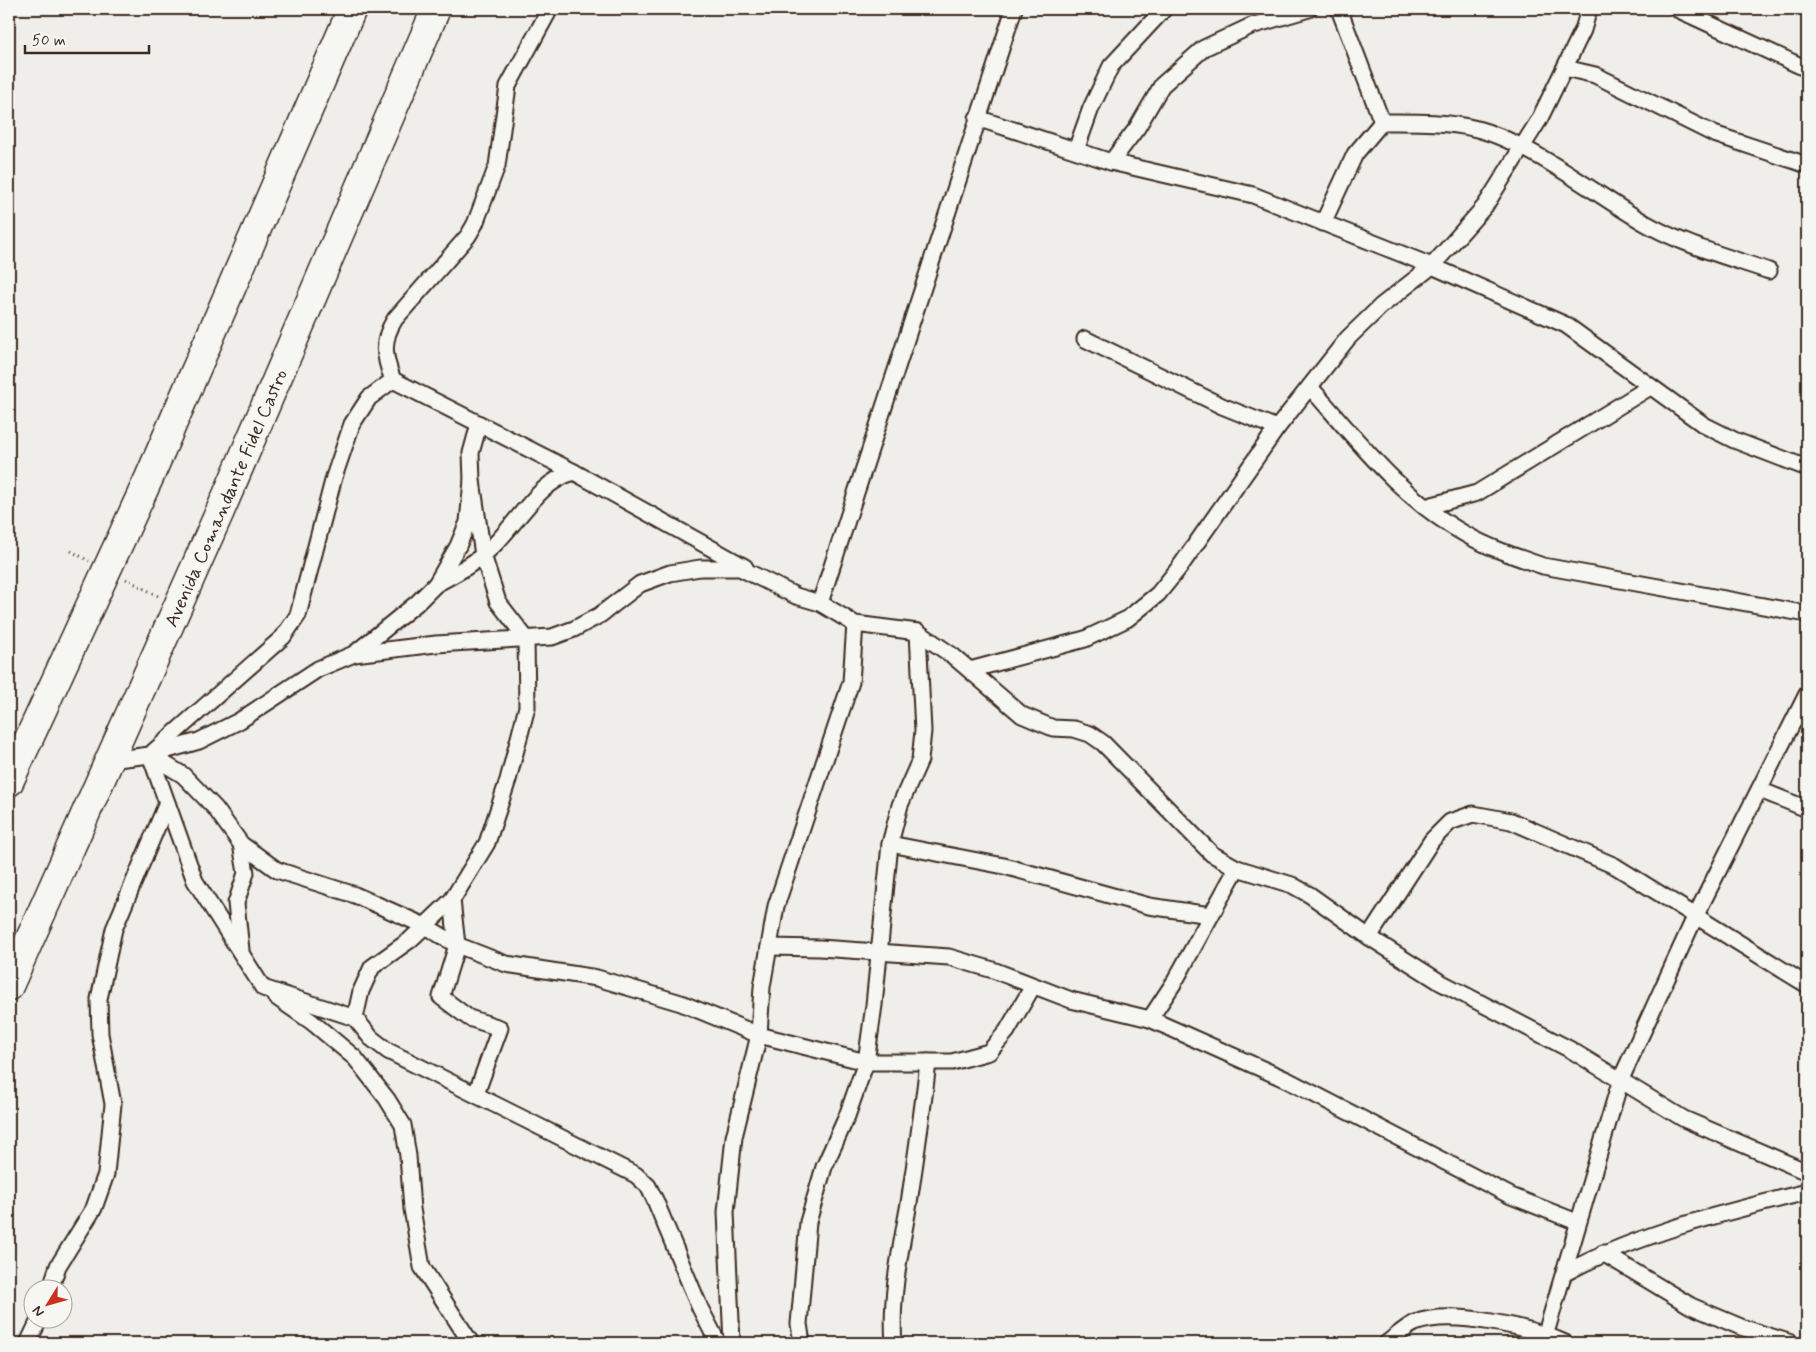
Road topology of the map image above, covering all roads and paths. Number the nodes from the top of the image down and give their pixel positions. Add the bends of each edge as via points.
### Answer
1 (352, 9) edge
2 (436, 9) edge
3 (550, 9) edge
4 (1014, 9) edge
5 (1164, 9) edge
6 (1309, 9) edge
7 (1339, 9) edge
8 (1589, 9) edge
9 (1677, 9) edge
10 (1565, 68) junction
11 (1807, 69) edge
12 (977, 118) junction
13 (1382, 122) junction
14 (1522, 148) junction
15 (1076, 150) junction
16 (1111, 162) junction
17 (1807, 165) edge
18 (1323, 223) junction
19 (1432, 266) junction
20 (1769, 271) dead end
21 (1085, 339) dead end
22 (393, 380) junction
23 (1310, 387) junction
24 (1650, 387) junction
25 (479, 424) junction
26 (1277, 428) junction
27 (1807, 468) edge
28 (574, 472) junction
29 (472, 481) junction
30 (1425, 507) junction
31 (71, 552) dead end
32 (483, 555) junction
33 (97, 565) dead end
34 (123, 578) dead end
35 (436, 584) junction
36 (796, 596) junction
37 (166, 600) dead end
38 (820, 603) junction
39 (1807, 614) edge
40 (855, 624) junction
41 (918, 632) junction
42 (526, 638) junction
43 (354, 654) junction
44 (970, 670) junction
45 (1807, 694) edge
46 (150, 754) junction
47 (109, 760) junction
48 (9, 782) edge
49 (1760, 790) junction
50 (167, 803) junction
51 (1807, 809) edge
52 (241, 844) junction
53 (890, 844) junction
54 (1237, 868) junction
55 (452, 900) junction
56 (1210, 915) junction
57 (1695, 917) junction
58 (425, 926) junction
59 (1369, 937) junction
60 (457, 945) junction
61 (769, 947) junction
62 (879, 953) junction
63 (242, 955) junction
64 (1807, 985) edge
65 (9, 986) edge
66 (1033, 986) junction
67 (263, 988) junction
68 (355, 1018) junction
69 (1150, 1019) junction
70 (760, 1035) junction
71 (866, 1062) junction
72 (928, 1062) junction
73 (1621, 1079) junction
74 (476, 1094) junction
75 (1807, 1172) edge
76 (1807, 1192) edge
77 (1577, 1222) junction
78 (1603, 1253) junction
79 (1565, 1273) junction
80 (53, 1280) edge
81 (34, 1330) edge
82 (1544, 1339) edge
83 (28, 1343) edge
84 (470, 1343) edge
85 (718, 1343) edge
86 (732, 1343) edge
87 (802, 1343) edge
88 (894, 1343) edge
89 (1387, 1343) edge
90 (1565, 1343) edge
91 (1791, 1343) edge

1 - 48 highway via 149,478
2 - 47 highway, Avenida Comandante Fidel Castro
3 - 22 street via 508,86 497,166 475,224 386,332 386,358
4 - 12 street
5 - 15 street via 1111,66
6 - 16 street via 1252,26 1204,48 1162,85 1137,128
7 - 13 street
8 - 10 street
9 - 11 street
10 - 14 street via 1540,120
10 - 17 street via 1595,74 1714,134
12 - 15 street
12 - 38 street
13 - 14 street via 1476,128
13 - 18 street via 1355,154
14 - 19 street via 1485,206
14 - 20 street via 1647,224
15 - 16 street
16 - 18 street via 1253,195
18 - 19 street
19 - 23 street via 1348,338
19 - 24 street via 1566,325
21 - 26 street via 1222,406
22 - 25 street
22 - 46 street via 369,398 352,424 334,477 298,615 283,637
23 - 26 street
23 - 30 street via 1394,480
24 - 27 street via 1704,425
24 - 30 street via 1477,493
25 - 28 street
25 - 29 street via 471,453
26 - 44 street via 1180,568 1145,606 1127,619 1086,639
28 - 32 street via 558,476 547,485
28 - 36 street
29 - 32 street
29 - 35 street via 464,534
30 - 39 street via 1465,535 1543,566
31 - 33 path
32 - 35 street
32 - 42 street via 498,602
34 - 37 path
35 - 43 street
36 - 38 street
36 - 42 street via 740,568 700,568 670,573 640,584 600,615 574,629 552,637
38 - 40 street
40 - 41 street
40 - 61 street via 851,682 776,906
41 - 44 street
41 - 53 street via 923,731 920,760 900,805
42 - 43 street
42 - 55 street via 527,707 508,780 487,843
43 - 46 street via 318,669 239,721 207,737
44 - 54 street via 1022,715 1053,728 1074,729 1097,738 1212,854
45 - 49 street
46 - 47 street
46 - 50 street
46 - 52 street via 183,775 215,808
47 - 65 highway, Avenida Comandante Fidel Castro
49 - 51 street
49 - 57 street
50 - 63 street via 195,881
50 - 80 street via 114,930 99,999 100,1034 113,1104 106,1174 94,1208 58,1266
52 - 58 street via 277,870 355,895
52 - 63 street via 246,873 236,903
53 - 56 street via 1004,866 1148,906
53 - 62 street
54 - 56 street
54 - 59 street via 1292,885
55 - 58 street
55 - 60 street
56 - 69 street
57 - 59 street via 1614,866 1511,821 1473,814 1450,822 1432,840
57 - 64 street
57 - 73 street
58 - 60 street
58 - 68 street via 372,967 360,991
59 - 73 street via 1440,982
60 - 70 street via 506,964 606,980 681,1003
60 - 74 street via 441,997 469,1018 500,1028
61 - 62 street
61 - 70 street via 762,987
62 - 66 street via 949,957
62 - 71 street
63 - 67 street
66 - 69 street via 1071,1000
66 - 72 street via 1007,1031 989,1052 952,1062
67 - 68 street
67 - 84 street via 312,1022 355,1058 403,1125 422,1267
68 - 74 street via 371,1038 388,1051
69 - 77 street via 1287,1080 1511,1196
70 - 71 street
70 - 86 street via 734,1137 727,1193
71 - 72 street
71 - 87 street via 824,1167 808,1222 799,1324
72 - 88 street via 898,1272 892,1326
73 - 75 street via 1684,1119
73 - 77 street
74 - 85 street via 636,1175 648,1186
76 - 78 street via 1749,1206
77 - 79 street
78 - 79 street
78 - 91 street via 1691,1306 1741,1328
79 - 82 street
81 - 83 street
82 - 89 street via 1501,1324 1450,1317 1415,1323
82 - 90 street

